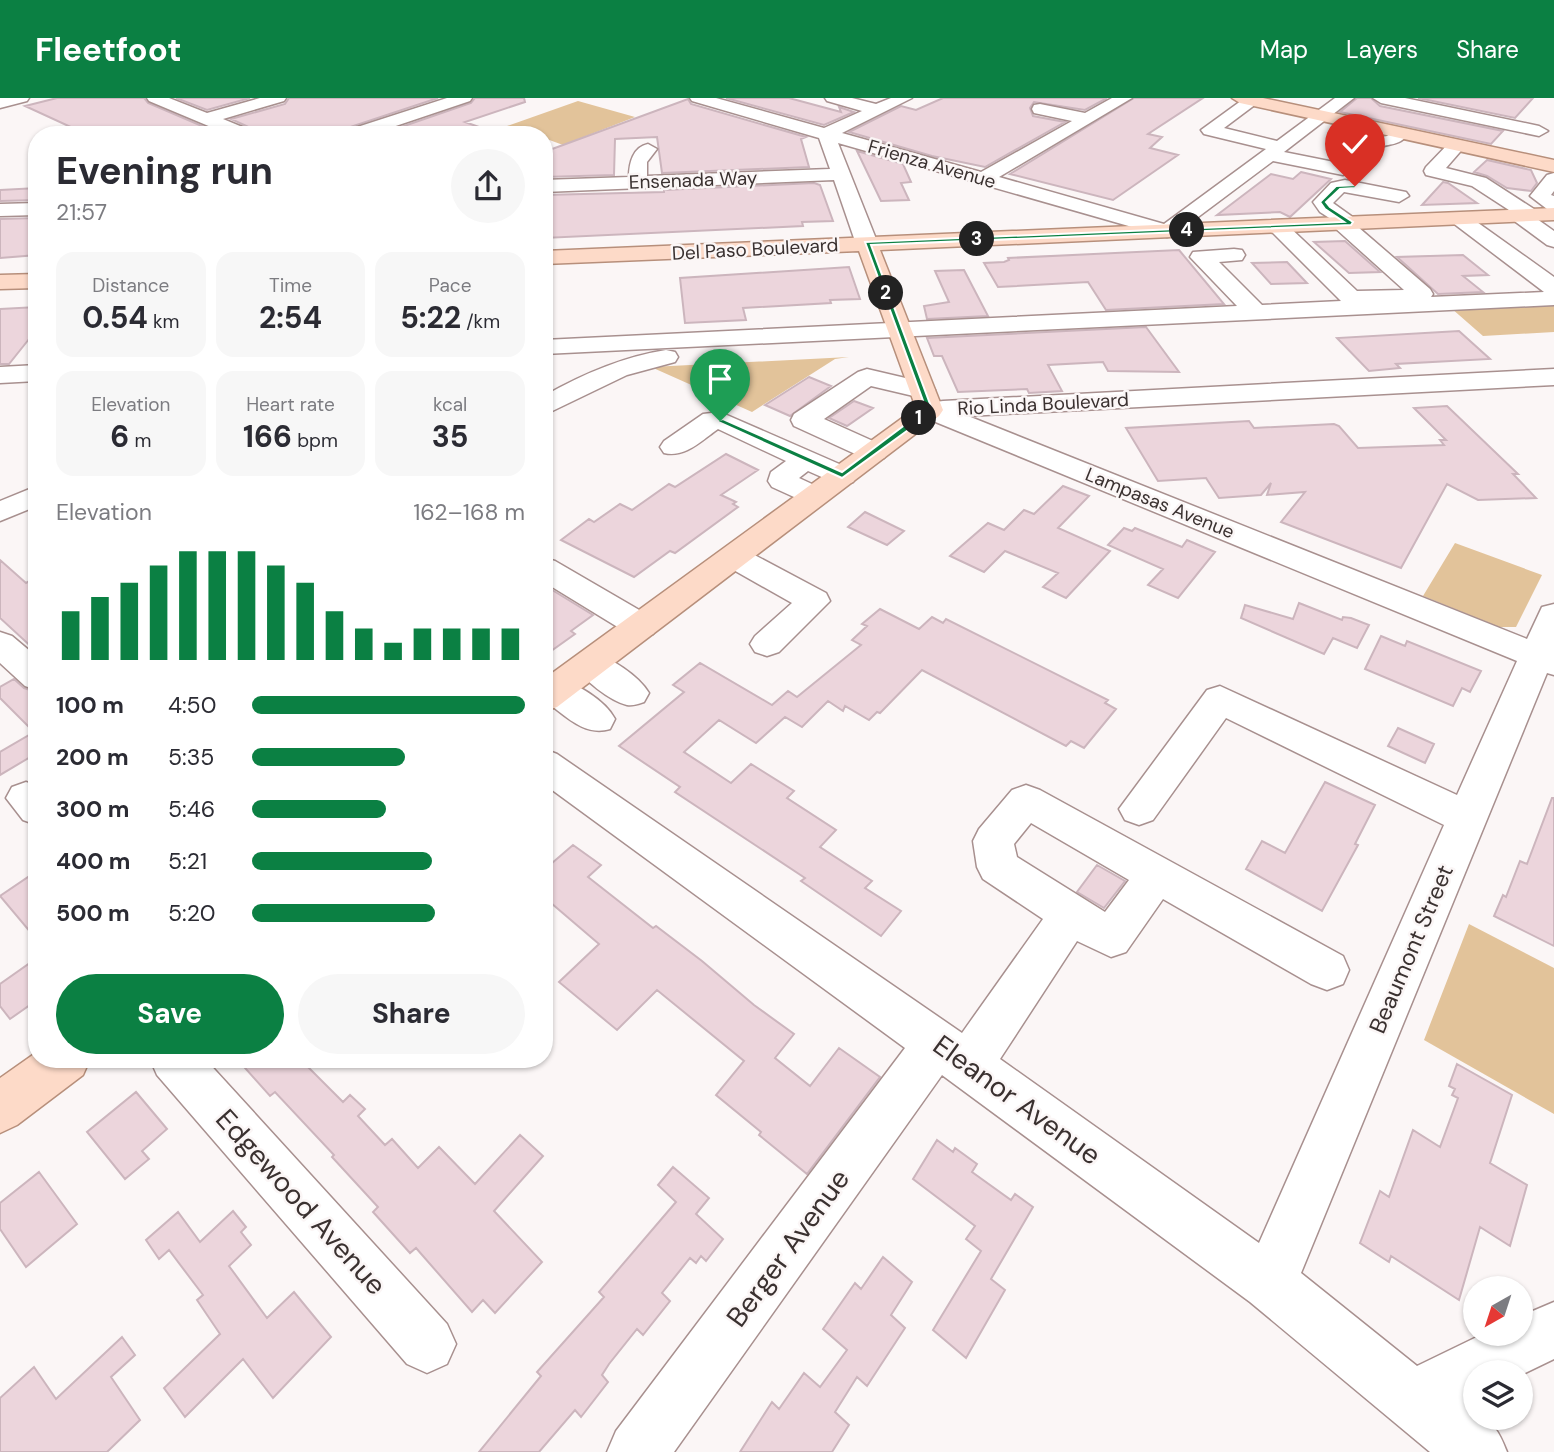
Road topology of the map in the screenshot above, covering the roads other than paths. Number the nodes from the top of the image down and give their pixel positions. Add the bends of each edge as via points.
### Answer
1 (21, 98) edge
2 (155, 98) edge
3 (278, 98) edge
4 (464, 98) edge
5 (698, 98) edge
6 (833, 98) edge
7 (904, 98) edge
8 (1124, 98) edge
9 (1346, 98) edge
10 (1381, 98) edge
11 (1456, 98) edge
12 (0, 103) edge
13 (1244, 103) edge
14 (1040, 109) dead end
15 (878, 110) junction
16 (1442, 110) junction
17 (1322, 116) junction
18 (206, 119) junction
19 (1087, 119) junction
20 (394, 121) junction
21 (1217, 125) junction
22 (224, 126) edge
23 (379, 126) edge
24 (408, 126) edge
25 (1546, 127) edge
26 (826, 134) junction
27 (1398, 135) junction
28 (1419, 137) junction
29 (1457, 145) junction
30 (648, 149) dead end
31 (1275, 151) junction
32 (1516, 158) junction
33 (1383, 170) dead end
34 (841, 174) junction
35 (983, 178) junction
36 (638, 182) junction
37 (1479, 182) junction
38 (1553, 185) edge
39 (553, 186) edge
40 (28, 209) edge
41 (0, 210) edge
42 (1554, 214) edge
43 (1525, 216) junction
44 (1460, 219) junction
45 (1423, 220) junction
46 (1277, 226) junction
47 (1349, 227) junction
48 (1226, 228) junction
49 (1171, 230) junction
50 (1554, 241) edge
51 (867, 244) junction
52 (1201, 257) junction
53 (553, 258) edge
54 (28, 281) edge
55 (0, 282) edge
56 (1554, 288) edge
57 (1347, 296) junction
58 (1554, 298) edge
59 (1314, 310) junction
60 (1256, 312) junction
61 (1336, 328) dead end
62 (903, 338) junction
63 (553, 347) edge
64 (28, 373) edge
65 (0, 375) edge
66 (1554, 377) edge
67 (926, 400) junction
68 (1097, 401) junction
69 (553, 402) edge
70 (674, 447) dead end
71 (874, 452) junction
72 (1041, 455) junction
73 (806, 459) junction
74 (842, 475) junction
75 (814, 496) junction
76 (28, 499) edge
77 (0, 512) edge
78 (734, 557) junction
79 (553, 573) edge
80 (1554, 615) edge
81 (641, 626) junction
82 (0, 644) edge
83 (766, 644) dead end
84 (1545, 659) edge
85 (591, 664) junction
86 (28, 669) edge
87 (553, 692) edge
88 (631, 694) dead end
89 (553, 696) edge
90 (597, 719) dead end
91 (553, 770) edge
92 (1139, 808) dead end
93 (1466, 817) junction
94 (1157, 874) junction
95 (1071, 914) junction
96 (1327, 970) dead end
97 (953, 1054) junction
98 (54, 1068) edge
99 (182, 1068) edge
100 (0, 1108) edge
101 (1269, 1283) junction
102 (1554, 1330) edge
103 (427, 1344) dead end
104 (1413, 1401) junction
105 (637, 1452) edge
106 (1478, 1452) edge

1 - 12 street
2 - 18 street
3 - 18 street
4 - 20 street
5 - 26 street, Frienza Avenue
6 - 15 street
7 - 15 street
8 - 19 street
9 - 17 street
10 - 16 street
11 - 16 street
13 - 17 main road
13 - 21 street
13 - 21 street via 1285,120 1268,134
14 - 19 street
15 - 26 street
16 - 25 street
17 - 27 main road via 1352,130
17 - 31 street
18 - 22 street
19 - 35 street
20 - 23 street
20 - 24 street
21 - 31 street via 1210,130
25 - 32 street
26 - 34 street
26 - 35 street, Frienza Avenue
27 - 28 main road
27 - 31 street via 1371,144 1343,169
28 - 29 main road
28 - 33 street
29 - 32 main road
29 - 37 street via 1433,171
30 - 36 street via 638,162
31 - 49 street via 1217,187
32 - 37 street via 1494,181
32 - 38 main road
34 - 36 street, Ensenada Way
34 - 51 street
35 - 49 street, Frienza Avenue
36 - 39 street, Ensenada Way
37 - 43 street
40 - 41 street
42 - 43 main road, Del Paso Boulevard
43 - 44 main road, Del Paso Boulevard
43 - 50 street
44 - 45 main road, Del Paso Boulevard
44 - 56 street via 1486,245
45 - 47 main road, Del Paso Boulevard
45 - 47 street via 1397,198 1355,186 1338,187 1323,202
46 - 47 main road, Del Paso Boulevard
46 - 48 main road, Del Paso Boulevard
46 - 57 street
47 - 57 street via 1379,248 1395,279
47 - 57 street via 1422,294
48 - 49 main road, Del Paso Boulevard
48 - 52 street via 1244,255
49 - 51 main road, Del Paso Boulevard
49 - 52 street
51 - 53 main road, Del Paso Boulevard via 655,261
51 - 62 main road
52 - 60 street
54 - 55 main road
58 - 59 street via 1409,315
59 - 60 street
59 - 61 street
60 - 62 street
62 - 63 street
62 - 67 main road
62 - 69 street via 739,359 738,352 645,359 595,378
64 - 65 street
66 - 68 street, Rio Linda Boulevard
67 - 68 street, Rio Linda Boulevard
67 - 71 main road, Rio Linda Boulevard
67 - 71 street via 867,377 804,420
67 - 72 street, Lampasas Avenue
68 - 72 street via 1110,424 1042,426 1048,442
70 - 73 street via 713,420
71 - 74 main road, Rio Linda Boulevard
72 - 84 street, Lampasas Avenue
73 - 74 street
73 - 75 street via 781,478
74 - 75 main road, Rio Linda Boulevard
75 - 78 main road, Rio Linda Boulevard
76 - 77 street
78 - 81 main road, Rio Linda Boulevard
78 - 83 street via 814,601
79 - 81 street
80 - 84 street, Beaumont Street
81 - 85 main road, Rio Linda Boulevard
82 - 86 street
84 - 93 street, Beaumont Street
85 - 87 main road, Rio Linda Boulevard
85 - 88 street
89 - 90 street
91 - 97 street, Eleanor Avenue
92 - 93 street via 1220,699
93 - 101 street, Beaumont Street
94 - 95 street via 1111,938
94 - 95 street via 1026,801 993,841 998,867
94 - 96 street
95 - 97 street, Berger Avenue
97 - 101 street, Eleanor Avenue
97 - 105 street, Berger Avenue
98 - 100 main road
99 - 103 street, Edgewood Avenue
101 - 104 street, Eleanor Avenue
102 - 104 street
104 - 106 street, Eleanor Avenue

